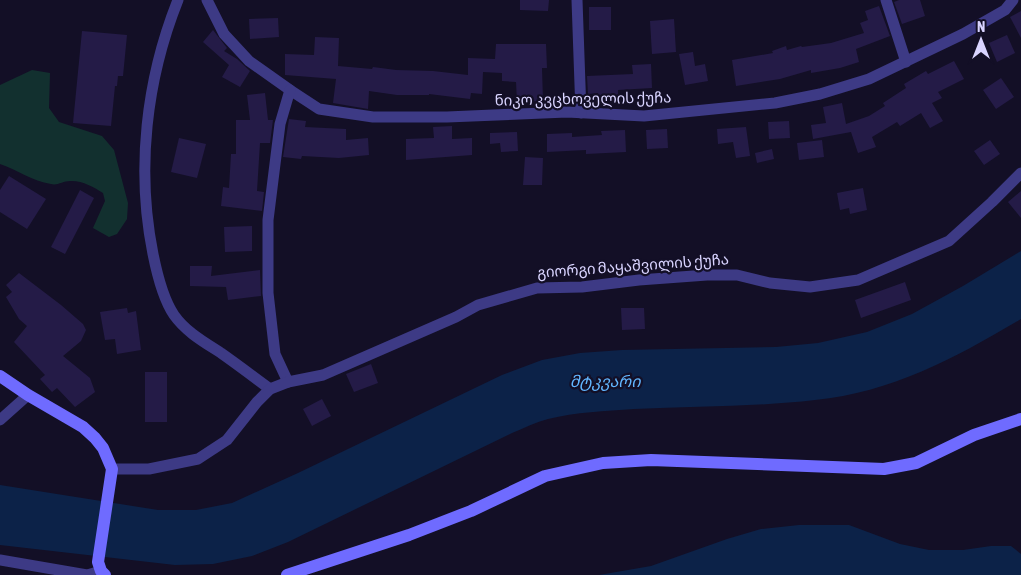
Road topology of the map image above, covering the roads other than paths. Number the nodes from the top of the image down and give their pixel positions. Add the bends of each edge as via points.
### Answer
1 (178, 0) edge
2 (207, 0) edge
3 (577, 0) edge
4 (886, 0) edge
5 (1013, 0) edge
6 (906, 62) junction
7 (290, 90) junction
8 (581, 113) junction
9 (1021, 173) edge
10 (0, 376) edge
11 (288, 382) junction
12 (270, 389) junction
13 (28, 395) junction
14 (1021, 419) edge
15 (0, 420) edge
16 (112, 469) junction
17 (0, 560) edge
18 (101, 569) edge
19 (287, 575) edge

1 - 12 street via 165,32 155,71 148,120 145,204 158,279 174,314 191,334
2 - 7 street, ნიკო კვცხოველის ქუჩა via 224,34 249,61
3 - 8 street
4 - 6 street
5 - 6 street, ნიკო კვცხოველის ქუჩა via 1005,10
6 - 8 street, ნიკო კვცხოველის ქუჩა via 861,82 775,103 644,116
7 - 8 street, ნიკო კვცხოველის ქუჩა via 319,109 373,117
7 - 11 street via 280,124 268,220 268,284 275,354
9 - 11 street, გიორგი მაყაშვილის ქუჩა via 949,241 858,280 810,287 770,283 737,275 707,275 536,288 478,305 323,375
10 - 13 street
11 - 12 street, გიორგი მაყაშვილის ქუჩა
12 - 16 street, გიორგი მაყაშვილის ქუჩა via 227,440 198,459 149,469
13 - 15 street
13 - 16 street via 96,438
14 - 19 street via 974,435 916,462 884,469 651,460 602,463 545,476 471,511 409,535
16 - 18 street
17 - 18 street via 87,574

